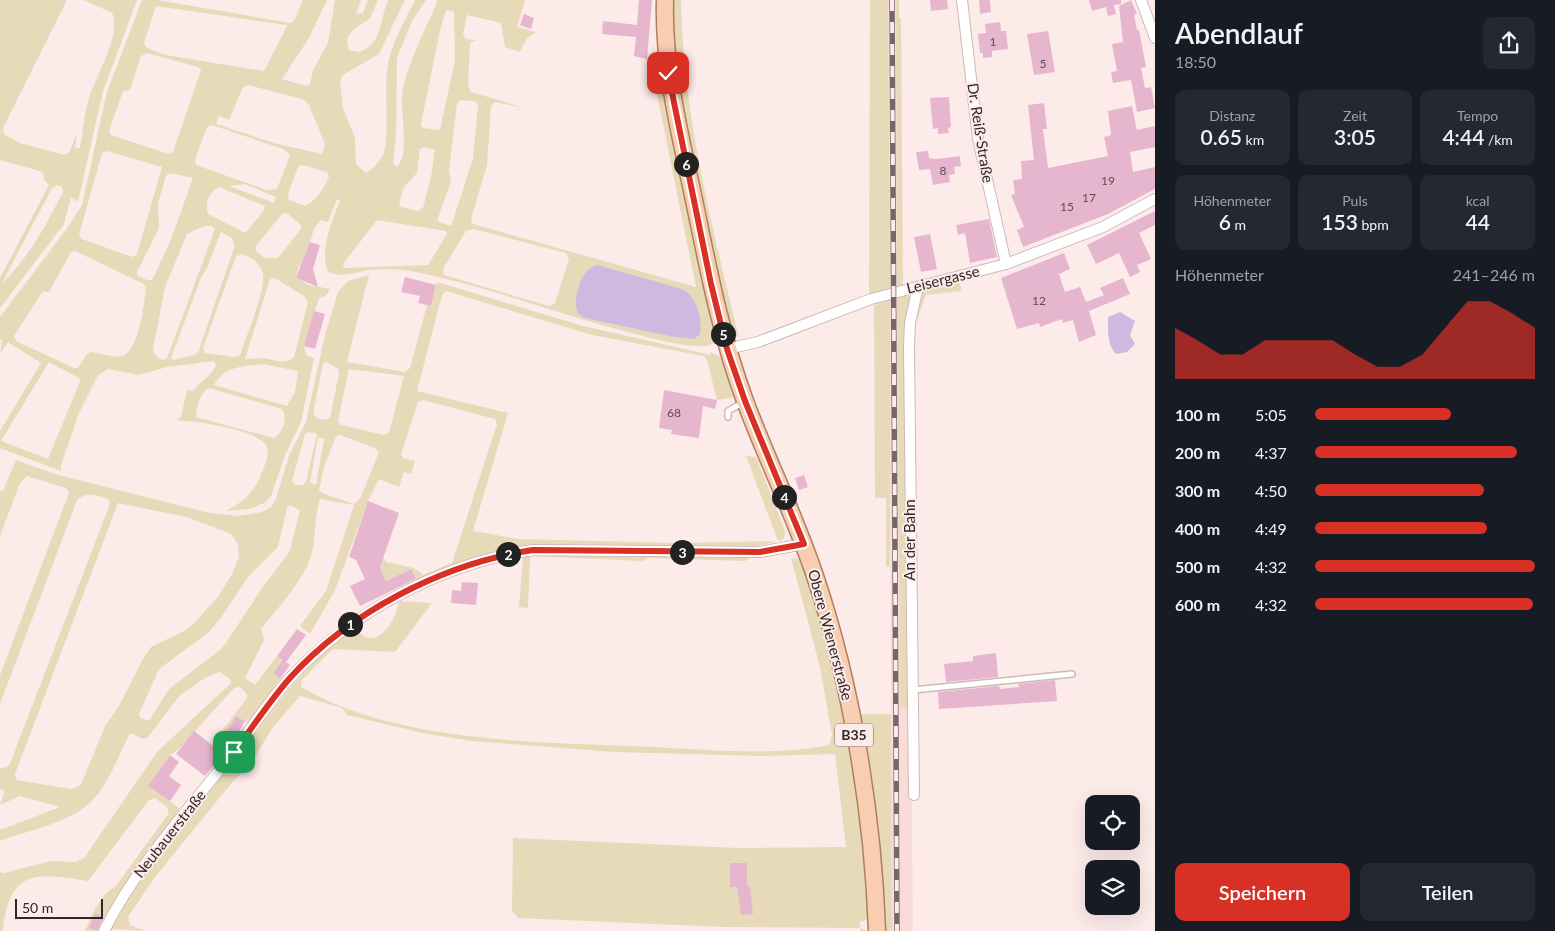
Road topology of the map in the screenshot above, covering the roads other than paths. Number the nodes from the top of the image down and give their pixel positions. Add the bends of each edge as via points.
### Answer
1 (665, 0) edge
2 (962, 0) edge
3 (1141, 0) edge
4 (1155, 36) edge
5 (1155, 199) edge
6 (1006, 264) junction
7 (918, 286) junction
8 (727, 349) junction
9 (745, 401) junction
10 (728, 417) dead end
11 (804, 544) junction
12 (1072, 674) dead end
13 (913, 690) junction
14 (914, 795) dead end
15 (104, 931) edge
16 (877, 931) edge

1 - 8 main road, Obere Wienerstraße / B35 via 666,47 673,101
2 - 6 street, Dr. Reiß-Straße via 978,139
3 - 4 street
5 - 6 street, Leisergasse via 1103,227
6 - 7 street, Leisergasse
7 - 8 street, Leisergasse via 871,299 758,342
7 - 13 street, An der Bahn via 910,323 909,347
8 - 9 main road, Obere Wienerstraße / B35
9 - 10 lane via 728,411
9 - 11 main road, Obere Wienerstraße / B35
11 - 15 street, Neubauerstraße via 760,552 533,550 503,554 397,595 352,622 288,680 140,871
11 - 16 main road, Obere Wienerstraße / B35 via 828,622 851,716 867,816
12 - 13 lane
13 - 14 street, An der Bahn

